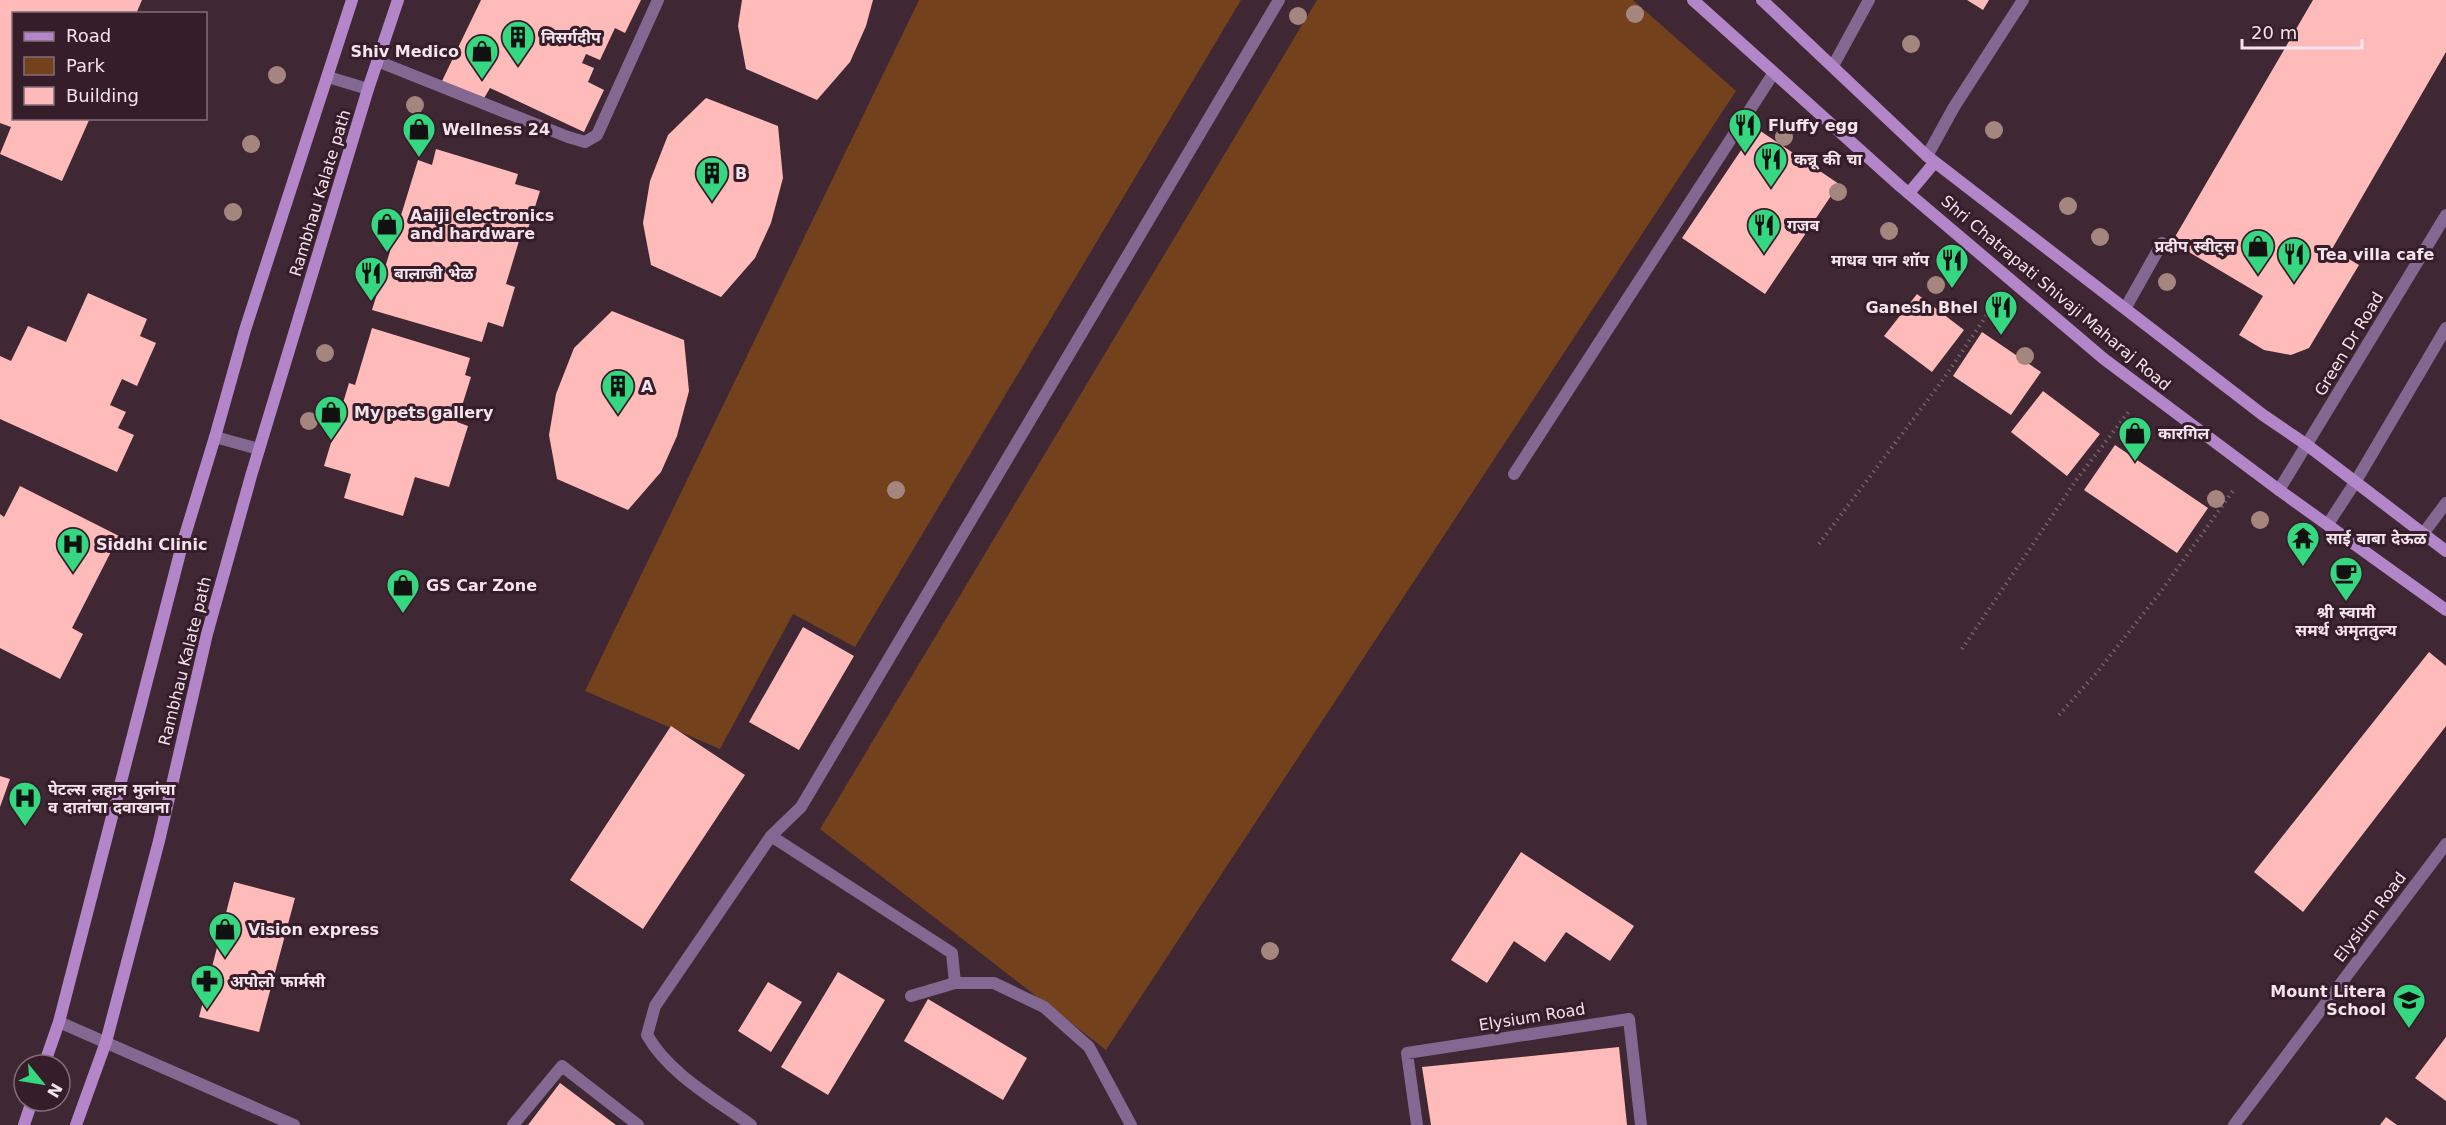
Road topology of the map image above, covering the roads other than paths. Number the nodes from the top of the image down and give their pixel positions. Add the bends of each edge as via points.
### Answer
1 (352, 0) edge
2 (398, 0) edge
3 (658, 0) edge
4 (1279, 0) edge
5 (1693, 0) edge
6 (1762, 0) edge
7 (1869, 0) edge
8 (2023, 0) edge
9 (377, 61) junction
10 (1833, 66) junction
11 (1773, 74) junction
12 (328, 77) junction
13 (368, 89) junction
14 (1931, 159) junction
15 (1909, 193) junction
16 (2446, 214) edge
17 (2162, 243) dead end
18 (2126, 307) junction
19 (2446, 328) edge
20 (216, 437) junction
21 (2307, 445) junction
22 (259, 448) junction
23 (1514, 474) dead end
24 (2356, 481) junction
25 (2279, 490) junction
26 (2446, 503) edge
27 (2328, 524) junction
28 (2423, 534) junction
29 (2446, 550) edge
30 (2446, 610) edge
31 (771, 836) junction
32 (2446, 844) edge
33 (956, 983) junction
34 (911, 996) dead end
35 (59, 1022) junction
36 (106, 1042) junction
37 (48, 1053) edge
38 (76, 1125) edge
39 (294, 1125) edge
40 (513, 1125) edge
41 (638, 1125) edge
42 (751, 1125) edge
43 (1131, 1125) edge
44 (1417, 1125) edge
45 (1641, 1125) edge
46 (2234, 1125) edge

1 - 12 main road, Rambhau Kalate path
2 - 9 main road, Rambhau Kalate path
3 - 9 street via 597,135 585,142
4 - 31 street via 801,807
5 - 11 main road, Shri Chatrapati Shivaji Maharaj Road
6 - 10 main road, Shri Chatrapati Shivaji Maharaj Road
7 - 10 street
8 - 14 street via 1954,107
9 - 13 main road, Rambhau Kalate path
10 - 14 main road, Shri Chatrapati Shivaji Maharaj Road
11 - 15 main road, Shri Chatrapati Shivaji Maharaj Road
11 - 23 street
12 - 13 street
12 - 20 main road, Rambhau Kalate path via 244,330
13 - 22 main road, Rambhau Kalate path
14 - 15 main road
14 - 18 main road, Shri Chatrapati Shivaji Maharaj Road
15 - 25 main road, Shri Chatrapati Shivaji Maharaj Road via 2103,359
16 - 21 street, Green Dr Road
17 - 18 street
18 - 21 main road, Shri Chatrapati Shivaji Maharaj Road
19 - 24 street
20 - 22 street
20 - 35 main road, Rambhau Kalate path via 182,545
21 - 24 main road, Shri Chatrapati Shivaji Maharaj Road
21 - 25 street, Green Dr Road
22 - 36 main road, Rambhau Kalate path via 207,634 159,841
24 - 27 street
24 - 28 main road, Shri Chatrapati Shivaji Maharaj Road
25 - 27 main road, Shri Chatrapati Shivaji Maharaj Road
26 - 28 street
27 - 30 main road, Shri Chatrapati Shivaji Maharaj Road
28 - 29 main road, Shri Chatrapati Shivaji Maharaj Road
31 - 33 street via 952,953
31 - 42 street via 655,1006 647,1035 657,1053
32 - 46 street, Elysium Road
33 - 34 street
33 - 43 street via 994,983 1044,1007 1089,1047
35 - 36 street
35 - 37 main road, Rambhau Kalate path
36 - 38 main road, Rambhau Kalate path
36 - 39 street
40 - 41 street via 562,1066
44 - 45 street, Elysium Road via 1407,1053 1629,1019

